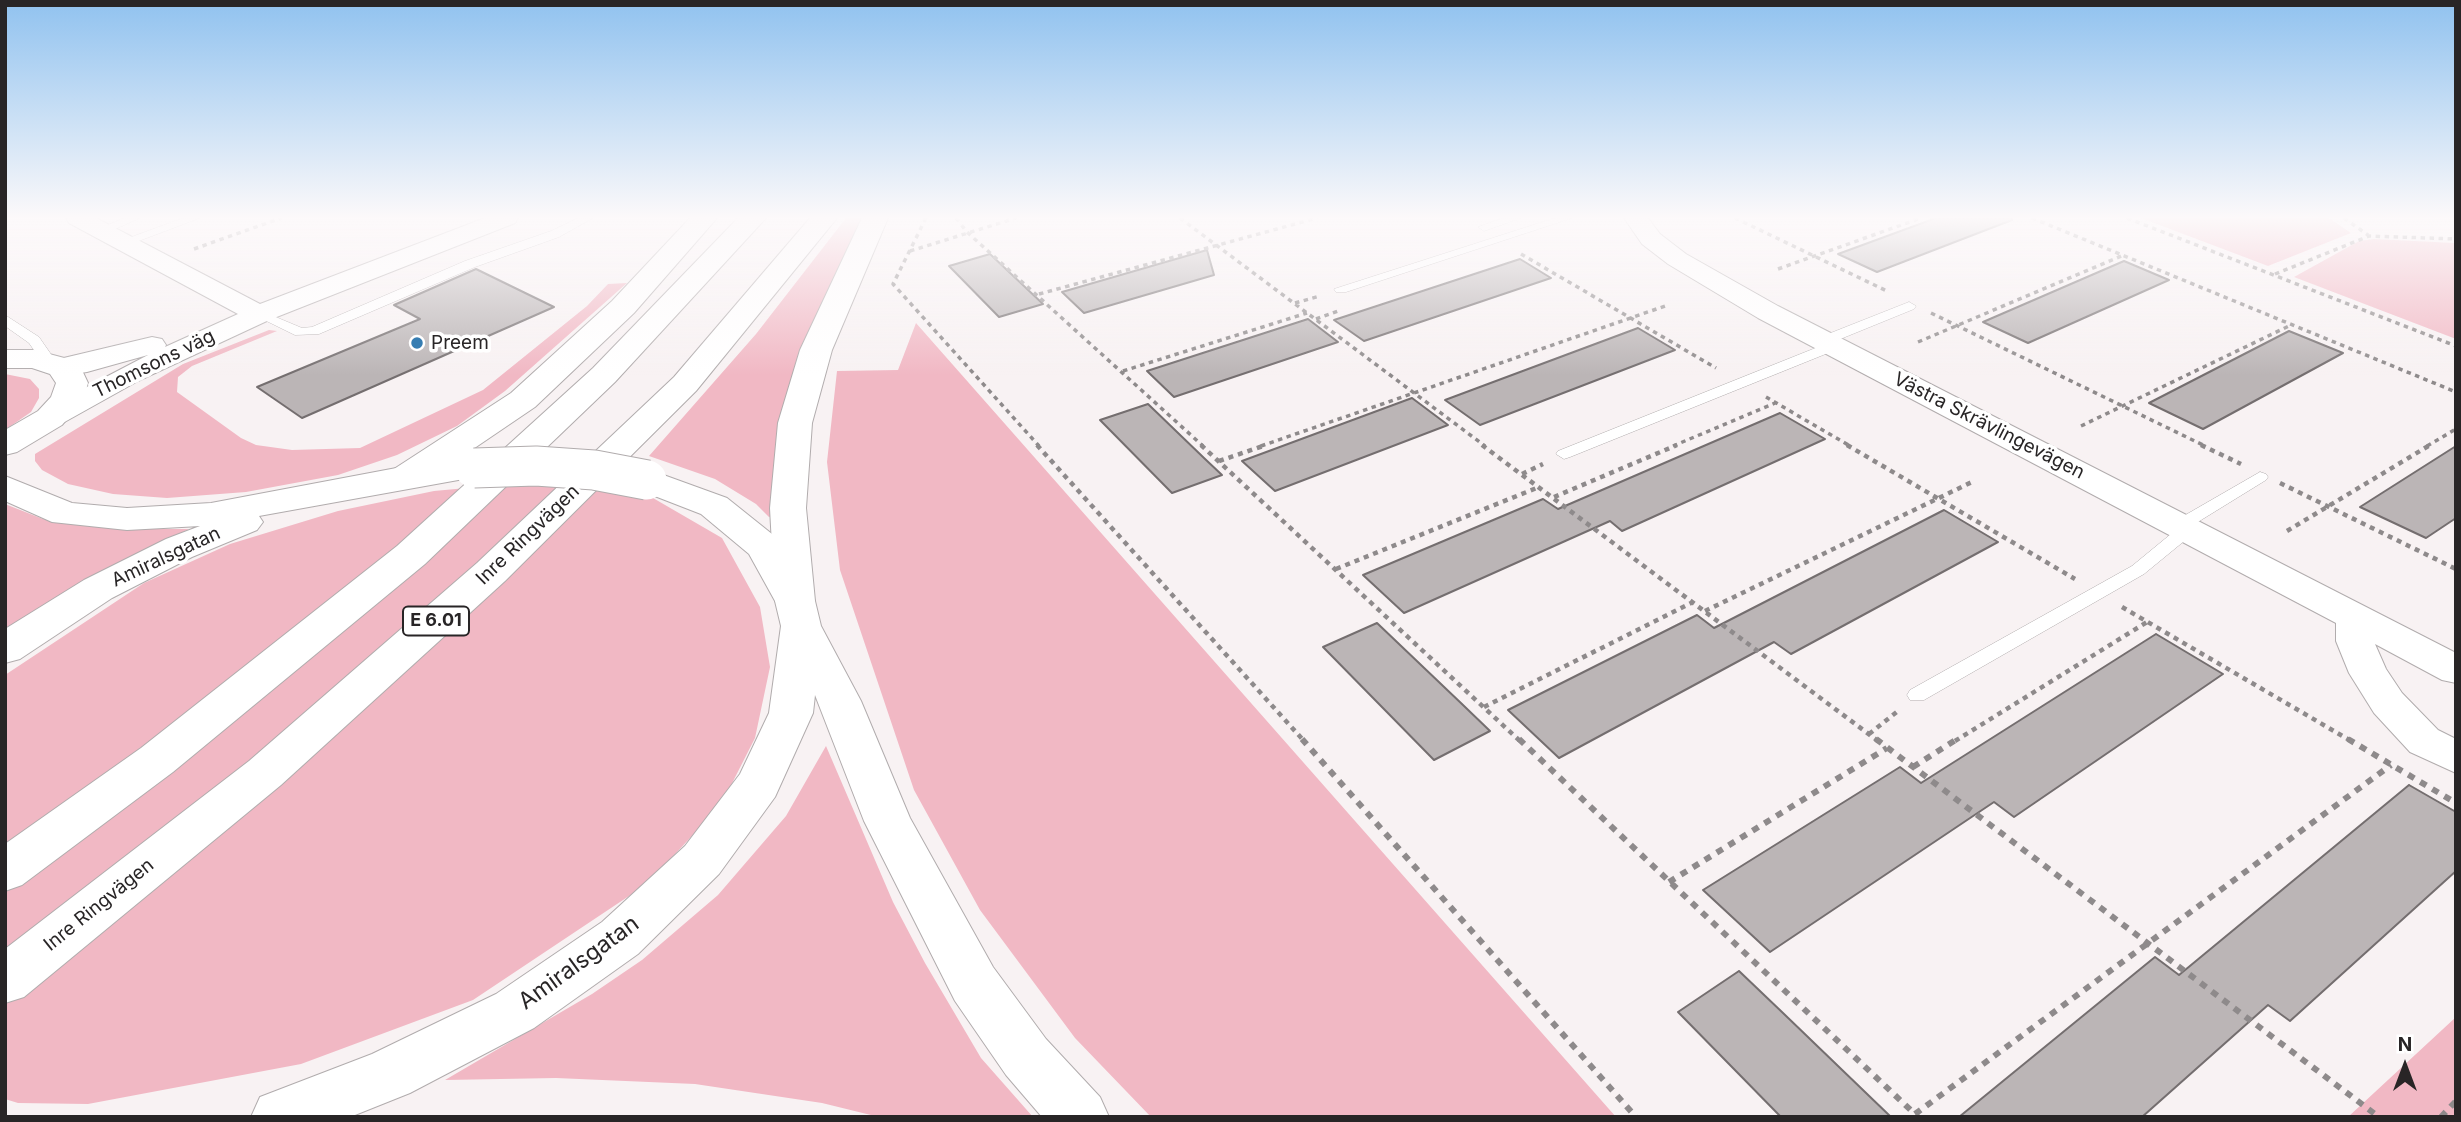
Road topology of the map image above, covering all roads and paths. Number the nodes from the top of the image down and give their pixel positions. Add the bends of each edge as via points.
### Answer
1 (178, 270) edge
2 (372, 270) edge
3 (455, 270) edge
4 (657, 270) edge
5 (703, 270) edge
6 (780, 270) edge
7 (852, 270) edge
8 (900, 270) edge
9 (1011, 270) edge
10 (1124, 270) edge
11 (1250, 270) edge
12 (1399, 270) edge
13 (1550, 270) edge
14 (1697, 270) edge
15 (1842, 270) edge
16 (2090, 270) edge
17 (2159, 270) edge
18 (2264, 270) edge
19 (2283, 270) edge
20 (2274, 274) junction
21 (1341, 289) dead end
22 (1038, 294) junction
23 (1909, 304) junction
24 (1668, 305) dead end
25 (1307, 313) junction
26 (260, 314) junction
27 (1631, 318) junction
28 (5, 319) edge
29 (2292, 325) junction
30 (1957, 326) junction
31 (1918, 342) dead end
32 (1828, 343) junction
33 (2456, 346) edge
34 (5, 359) edge
35 (55, 365) junction
36 (1122, 372) junction
37 (1743, 384) junction
38 (2456, 392) edge
39 (1414, 393) junction
40 (1776, 403) junction
41 (2122, 406) junction
42 (50, 418) junction
43 (2081, 426) dead end
44 (2456, 429) edge
45 (11, 446) edge
46 (1564, 454) dead end
47 (1219, 461) junction
48 (2241, 464) dead end
49 (407, 477) junction
50 (2268, 479) joint
51 (1974, 481) dead end
52 (5, 486) edge
53 (1539, 487) junction
54 (339, 492) junction
55 (1553, 498) junction
56 (1938, 498) junction
57 (2328, 507) junction
58 (2184, 527) junction
59 (2287, 531) dead end
60 (1336, 569) junction
61 (2456, 569) edge
62 (2098, 593) junction
63 (1693, 602) junction
64 (1705, 611) junction
65 (798, 614) junction
66 (2354, 619) junction
67 (2147, 622) junction
68 (5, 649) edge
69 (2456, 670) edge
70 (1916, 695) joint
71 (1484, 707) junction
72 (1869, 734) junction
73 (1887, 748) junction
74 (2440, 749) edge
75 (2392, 765) junction
76 (1913, 768) junction
77 (2456, 803) edge
78 (5, 871) edge
79 (1669, 882) junction
80 (2148, 944) junction
81 (5, 980) edge
82 (2456, 1101) edge
83 (1916, 1116) edge
84 (280, 1117) edge
85 (1080, 1117) edge
86 (1636, 1117) edge
87 (2379, 1117) edge
88 (2441, 1117) edge

1 - 26 street
2 - 26 street, Thomsons väg
3 - 26 lane via 314,331 300,332
4 - 49 main road via 523,400
5 - 78 main road via 604,375 411,555 157,760
6 - 81 main road, Inre Ringvägen / E 6.01 via 685,384 491,572 265,773
7 - 65 main road via 816,350 795,423 788,508
8 - 86 path via 893,284
9 - 22 path
10 - 22 path
11 - 25 path
12 - 21 lane
13 - 27 path
14 - 32 street, Västra Skrävlingevägen
15 - 23 path
16 - 30 path
17 - 29 path
18 - 20 path
19 - 20 path
20 - 33 path
22 - 36 path
23 - 30 path
23 - 32 lane
24 - 27 path
25 - 36 path
25 - 39 path
26 - 35 street, Thomsons väg via 106,358
26 - 42 street, Thomsons väg via 157,360
27 - 37 path
27 - 39 path
28 - 35 lane via 34,340
29 - 38 path
29 - 41 path
30 - 31 path
30 - 41 path
32 - 37 lane
32 - 58 street, Västra Skrävlingevägen
34 - 35 main road
35 - 42 main road via 70,375 72,383 66,400
36 - 47 path
37 - 40 path
37 - 46 lane
39 - 47 path
39 - 53 path
40 - 55 path
40 - 56 path
41 - 43 path
41 - 48 path
42 - 45 main road
44 - 57 path
47 - 60 path
49 - 54 main road, Amiralsgatan
49 - 65 main road, Amiralsgatan, bridge via 474,468 571,468 647,480 714,506 764,547
50 - 57 path
50 - 58 lane
51 - 56 path
52 - 54 main road, Amiralsgatan via 65,514 127,519 211,514
53 - 55 path
53 - 60 path
54 - 68 main road, Amiralsgatan via 179,548 98,589
55 - 63 path
56 - 62 path
56 - 64 path
57 - 59 path
57 - 61 path
58 - 62 lane via 2138,570
58 - 66 street, Västra Skrävlingevägen
60 - 71 path
62 - 67 path
62 - 70 lane
63 - 64 path
63 - 71 path
64 - 72 path
65 - 84 main road, Amiralsgatan via 792,713 759,784 702,860 620,938 515,1011 390,1074
65 - 85 main road, Amiralsgatan via 888,821 974,984 1026,1056
66 - 69 street, Västra Skrävlingevägen
66 - 74 street via 2355,642 2368,673 2388,703
67 - 75 path
67 - 76 path
70 - 72 path
71 - 79 path
72 - 73 path
73 - 76 path
73 - 79 path
74 - 75 path
75 - 77 path
75 - 80 path
76 - 80 path
79 - 83 path
80 - 83 path
80 - 87 path
82 - 88 path

